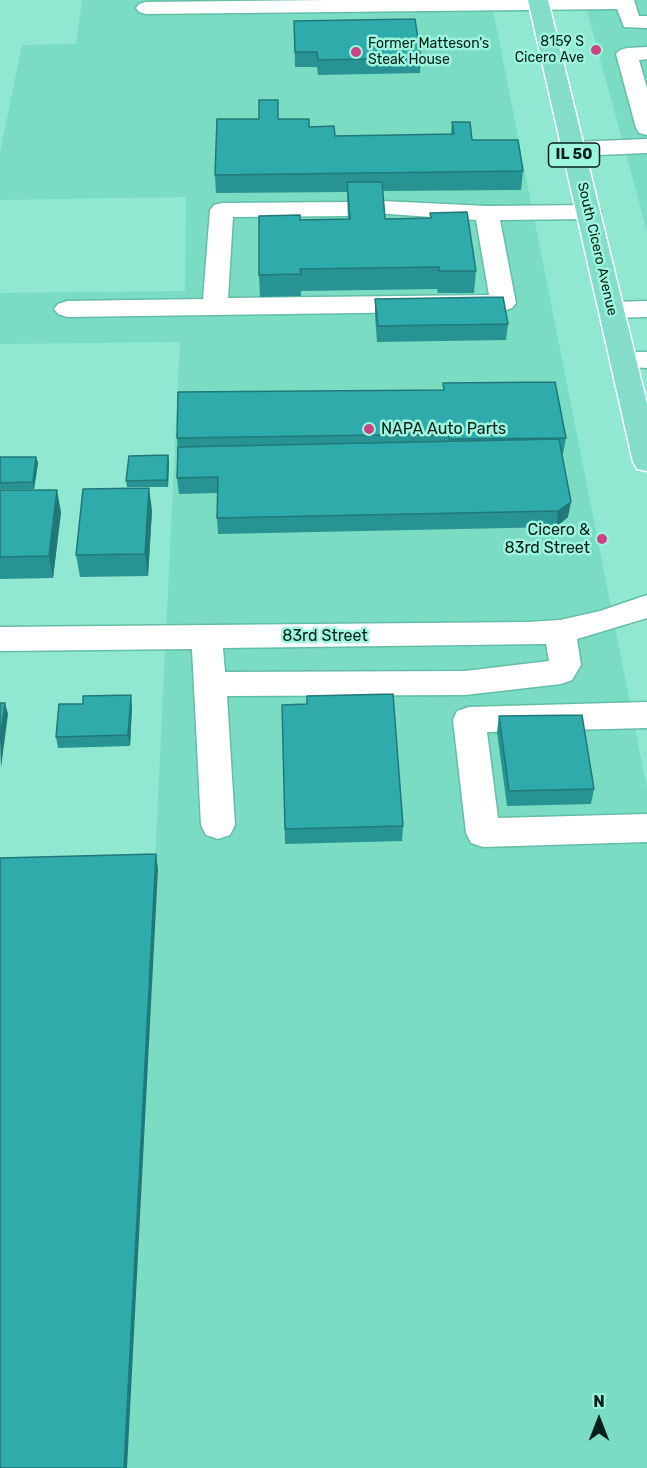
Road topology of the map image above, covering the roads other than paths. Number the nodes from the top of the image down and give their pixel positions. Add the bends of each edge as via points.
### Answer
1 (538, 2) edge
2 (625, 2) edge
3 (146, 8) dead end
4 (647, 22) edge
5 (647, 53) edge
6 (647, 128) edge
7 (647, 146) edge
8 (573, 149) junction
9 (382, 208) edge
10 (347, 209) edge
11 (589, 212) junction
12 (487, 213) junction
13 (215, 306) junction
14 (67, 309) dead end
15 (647, 309) edge
16 (611, 310) junction
17 (635, 360) edge
18 (647, 462) edge
19 (647, 606) edge
20 (560, 631) junction
21 (445, 635) junction
22 (207, 636) junction
23 (0, 639) edge
24 (446, 683) junction
25 (209, 684) junction
26 (647, 715) edge
27 (469, 720) junction
28 (218, 825) dead end
29 (647, 828) edge

1 - 2 street
1 - 3 street
1 - 8 main road, South Cicero Avenue / IL 50
2 - 4 street via 631,23
5 - 6 street via 627,54
7 - 8 street
8 - 11 main road, South Cicero Avenue / IL 50
9 - 12 street
10 - 13 street via 222,210
11 - 12 street
11 - 16 main road, South Cicero Avenue / IL 50
12 - 13 street via 502,303
13 - 14 street
15 - 16 street
16 - 17 main road, South Cicero Avenue / IL 50
17 - 18 main road, South Cicero Avenue / IL 50
19 - 20 street, 83rd Street
20 - 21 street, 83rd Street
20 - 24 street via 565,665 561,672
21 - 22 street, 83rd Street
21 - 24 street
22 - 23 street, 83rd Street
22 - 25 street
24 - 25 street
24 - 27 street
25 - 28 street
26 - 27 street
27 - 29 street via 483,833

